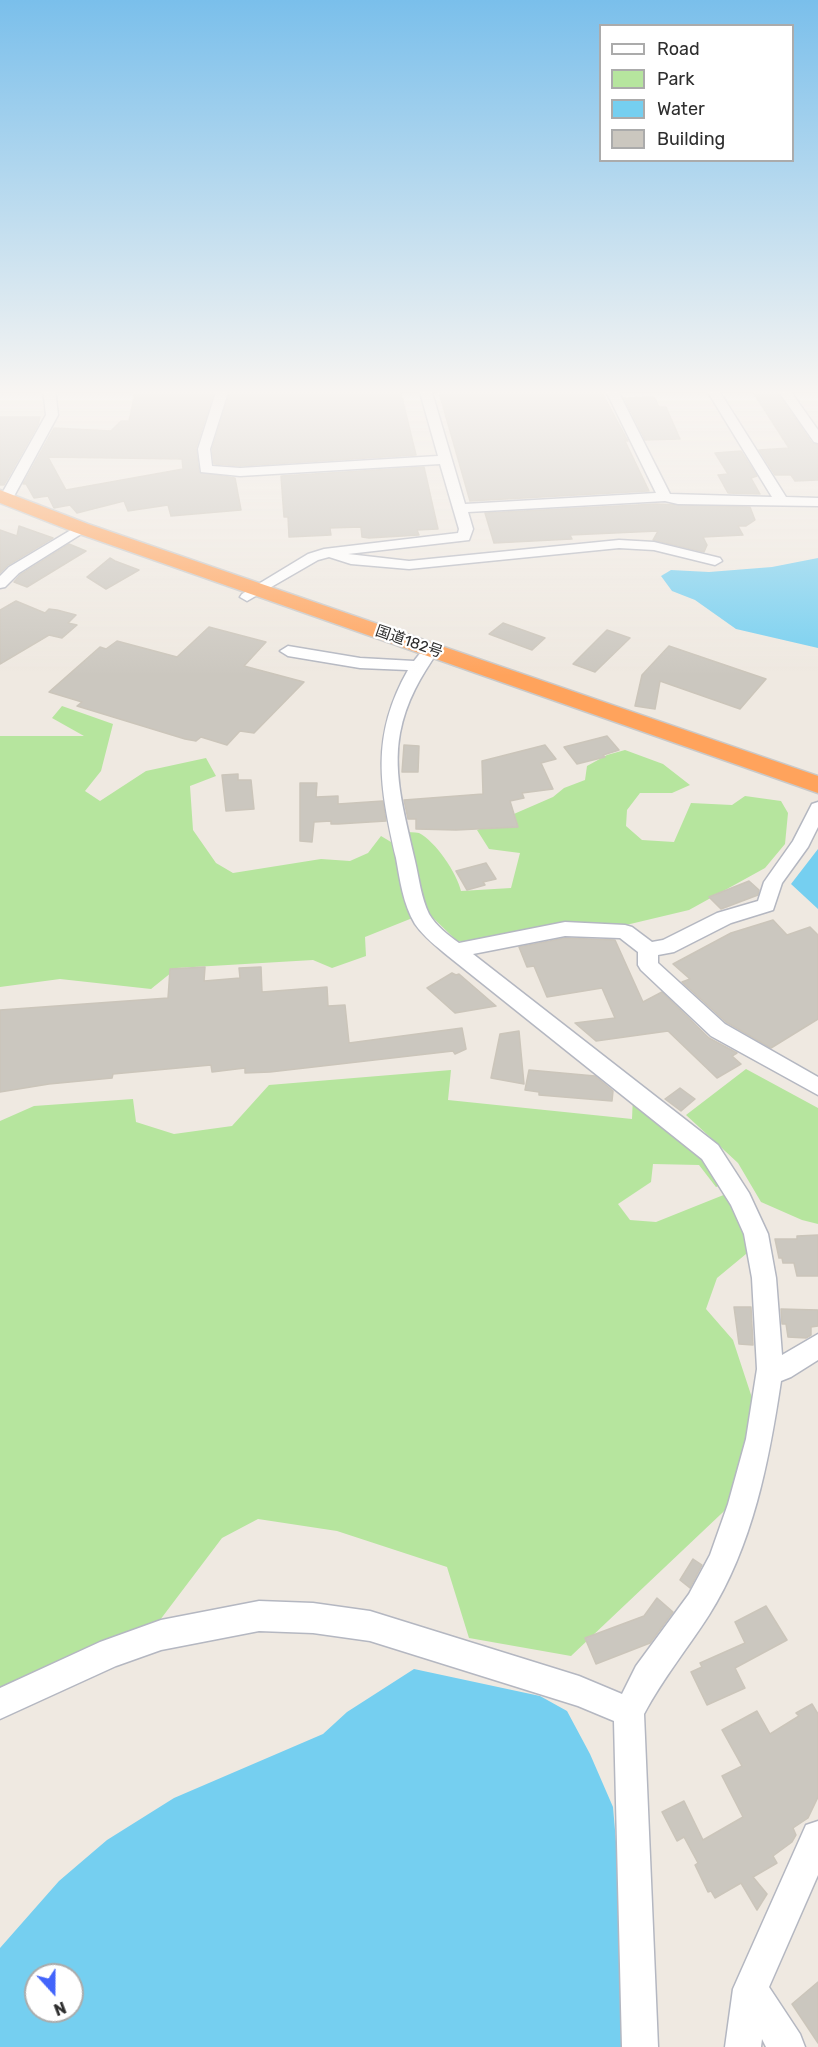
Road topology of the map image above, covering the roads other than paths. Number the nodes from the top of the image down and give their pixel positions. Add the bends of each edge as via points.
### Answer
1 (12, 485) edge
2 (453, 485) edge
3 (659, 485) edge
4 (771, 485) edge
5 (665, 497) junction
6 (2, 501) edge
7 (781, 501) junction
8 (818, 502) edge
9 (460, 508) junction
10 (76, 531) junction
11 (329, 552) junction
12 (715, 561) dead end
13 (0, 584) edge
14 (252, 593) junction
15 (288, 651) dead end
16 (424, 658) junction
17 (818, 785) edge
18 (818, 796) edge
19 (818, 808) edge
20 (648, 949) junction
21 (455, 951) junction
22 (818, 1087) edge
23 (818, 1346) edge
24 (770, 1368) junction
25 (0, 1704) edge
26 (629, 1712) junction
27 (818, 1837) edge
28 (750, 1989) junction
29 (640, 2047) edge
30 (743, 2047) edge
31 (787, 2047) edge

1 - 6 street
2 - 9 street
3 - 5 street
4 - 7 street
5 - 7 street
5 - 9 street
6 - 10 highway, 国道182号
7 - 8 street
9 - 11 street via 466,529 464,537
10 - 13 street via 14,570
10 - 14 highway, 国道182号
11 - 12 street via 351,560 409,565 620,544 654,546
11 - 14 street via 313,557
14 - 16 highway, 国道182号
15 - 16 street via 360,663
16 - 17 highway, 国道182号
16 - 18 highway, 国道182号
16 - 21 street via 399,708 389,756 395,813 421,917
19 - 20 street via 801,843 773,882 766,905 724,918 667,948
20 - 21 street via 625,932 565,929
20 - 22 street via 648,965 718,1030
21 - 24 street via 710,1152 741,1200 756,1234 764,1278
23 - 24 street via 782,1369
24 - 26 street via 759,1439 722,1562 699,1604 647,1677
25 - 26 street via 111,1653 161,1635 259,1616 370,1626 579,1691
26 - 29 street
27 - 28 street
28 - 30 street
28 - 31 street

